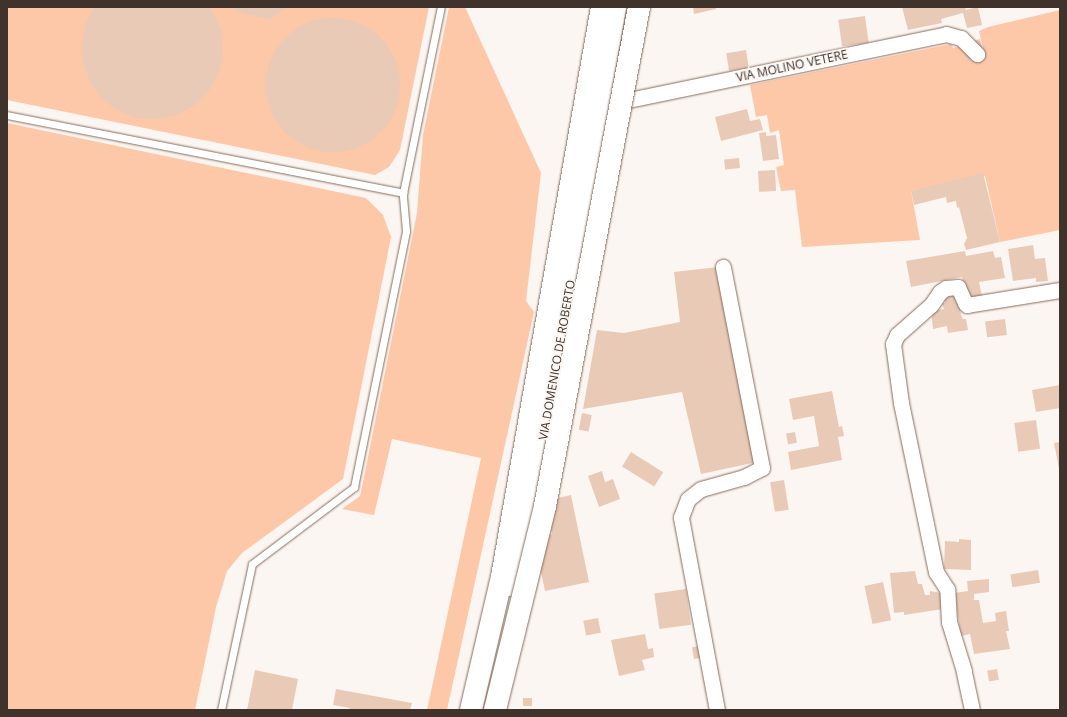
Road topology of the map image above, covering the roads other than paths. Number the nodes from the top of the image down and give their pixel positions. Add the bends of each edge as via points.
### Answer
1 (442, 7) edge
2 (602, 7) edge
3 (618, 7) edge
4 (639, 7) edge
5 (977, 54) dead end
6 (601, 106) junction
7 (7, 115) edge
8 (403, 193) junction
9 (723, 268) dead end
10 (1060, 290) edge
11 (221, 710) edge
12 (471, 710) edge
13 (482, 710) edge
14 (495, 710) edge
15 (717, 710) edge
16 (972, 710) edge

1 - 8 lane
2 - 12 highway via 502,577
3 - 6 street, VIA DOMENICO DE ROBERTO
4 - 14 highway, bridge via 545,506
5 - 6 street, VIA MOLINO VETERE via 961,38 946,34
6 - 13 street, VIA DOMENICO DE ROBERTO via 530,504
7 - 8 lane
8 - 11 lane via 406,231 354,487 252,564
9 - 15 street via 762,468 744,477 701,489 688,499 681,517
10 - 16 street via 967,305 958,287 946,288 897,335 893,344 901,403 936,572 947,589 949,622 964,671

